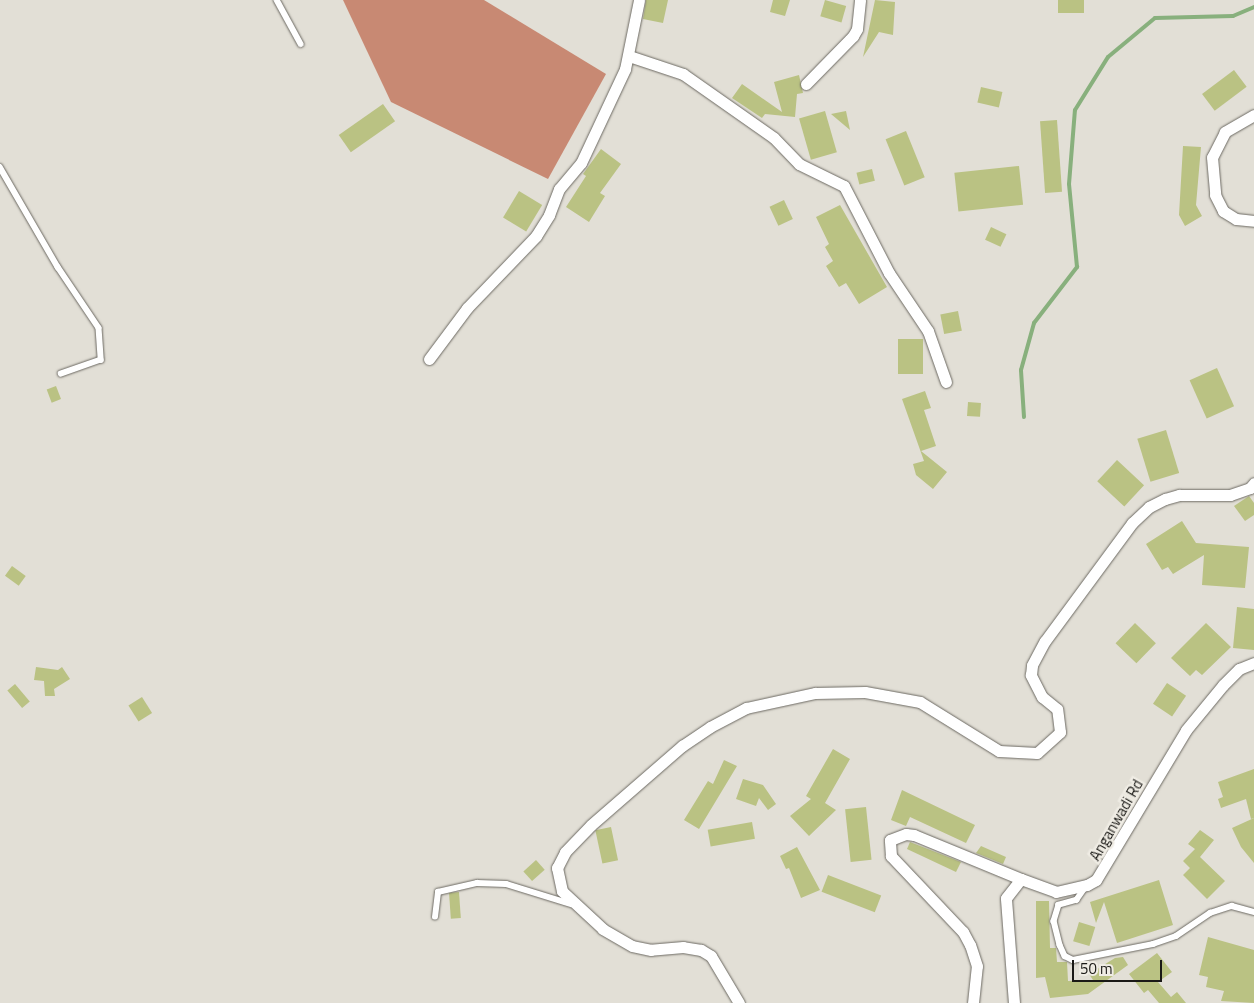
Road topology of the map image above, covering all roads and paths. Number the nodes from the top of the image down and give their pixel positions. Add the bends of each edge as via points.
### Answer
1 (277, 0) edge
2 (639, 0) edge
3 (860, 0) edge
4 (301, 44) dead end
5 (629, 56) junction
6 (806, 84) dead end
7 (1254, 115) edge
8 (0, 167) edge
9 (1254, 221) edge
10 (429, 359) dead end
11 (61, 374) dead end
12 (946, 382) dead end
13 (1254, 483) edge
14 (1254, 663) edge
15 (1021, 879) junction
16 (1087, 885) junction
17 (574, 905) junction
18 (1254, 912) edge
19 (435, 917) dead end
20 (739, 1003) edge
21 (973, 1003) edge
22 (1014, 1003) edge

1 - 4 lane
2 - 5 street
3 - 6 street via 857,29 853,36
5 - 10 street via 592,144 559,189 536,236 467,308
5 - 12 street via 683,74 774,138 799,164 844,186 889,273 928,331
7 - 9 street via 1225,132 1212,157 1214,195 1223,211 1236,219
8 - 11 lane via 58,267 99,328 101,360
13 - 17 street via 1250,488 1230,495 1179,495 1165,499 1149,507 1132,523 1045,641 1032,665 1031,675 1042,697 1057,709 1060,732 1037,753 999,751 920,702 866,692 815,693 746,708 682,746 591,825 566,852 557,868 557,880 562,892
14 - 16 street, Anganwadi Rd via 1239,669 1186,730 1102,873
15 - 16 street via 1056,892
15 - 21 street via 914,835 906,834 890,840 891,856 962,932 970,945 977,966
15 - 22 street via 1004,905
16 - 18 lane via 1077,900 1058,905 1054,921 1062,950 1073,960 1153,944 1176,936 1210,913 1232,906
17 - 19 lane via 506,884 477,883 438,892
17 - 20 street via 603,929 632,946 651,950 683,947 701,950 711,956

